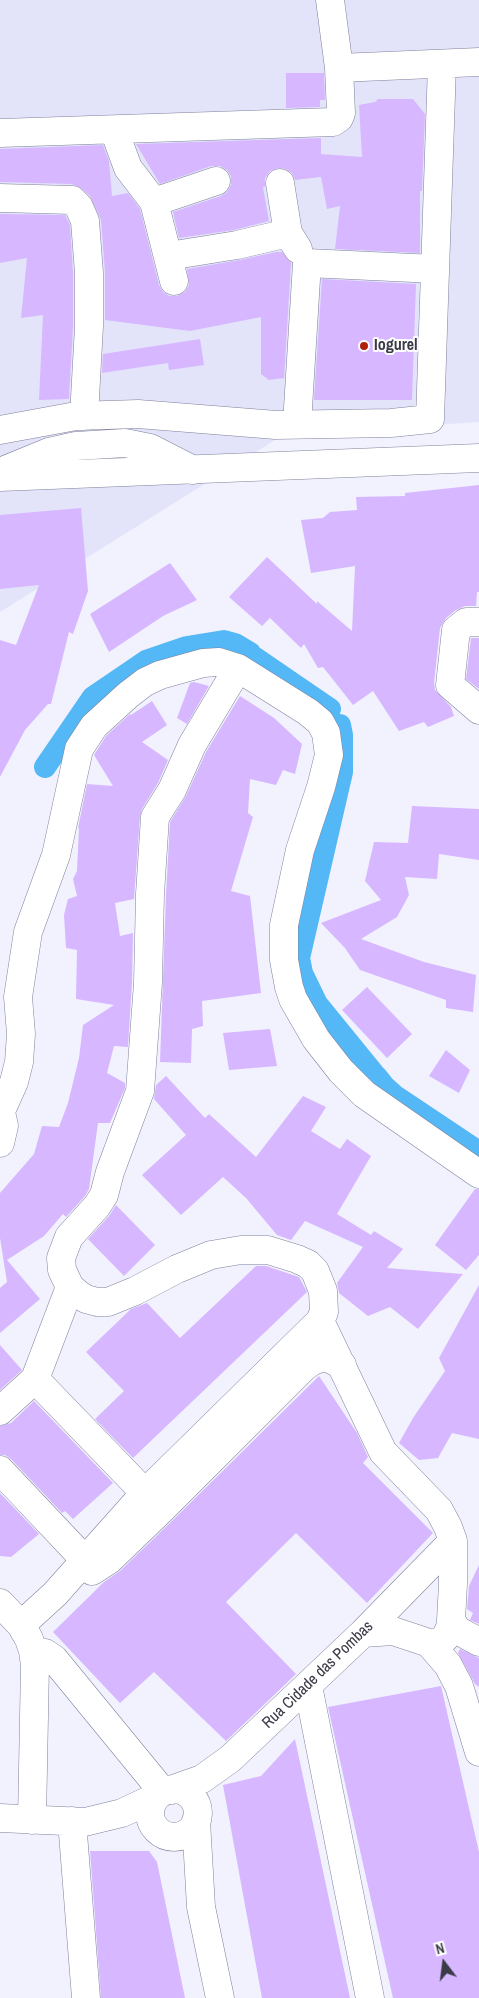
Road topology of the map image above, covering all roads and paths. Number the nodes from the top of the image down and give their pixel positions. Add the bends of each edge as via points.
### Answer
1 (330, 0) edge
2 (479, 62) edge
3 (442, 65) junction
4 (339, 68) junction
5 (114, 130) junction
6 (0, 133) edge
7 (216, 181) dead end
8 (280, 183) dead end
9 (0, 198) edge
10 (154, 202) junction
11 (288, 234) junction
12 (181, 254) dead end
13 (307, 262) junction
14 (435, 268) junction
15 (174, 282) dead end
16 (84, 416) junction
17 (297, 424) junction
18 (0, 430) edge
19 (479, 458) edge
20 (192, 470) junction
21 (0, 472) edge
22 (0, 477) edge
23 (479, 622) edge
24 (238, 668) junction
25 (479, 710) edge
26 (0, 1112) edge
27 (0, 1142) edge
28 (479, 1174) edge
29 (70, 1288) junction
30 (320, 1321) junction
31 (342, 1366) junction
32 (35, 1379) junction
33 (0, 1412) edge
34 (0, 1470) edge
35 (145, 1493) junction
36 (452, 1541) junction
37 (85, 1560) junction
38 (55, 1594) junction
39 (0, 1603) edge
40 (451, 1620) junction
41 (21, 1625) junction
42 (363, 1633) junction
43 (429, 1642) junction
44 (479, 1642) edge
45 (33, 1651) junction
46 (308, 1686) junction
47 (479, 1752) edge
48 (230, 1759) junction
49 (163, 1793) junction
50 (197, 1817) junction
51 (0, 1818) edge
52 (32, 1820) junction
53 (78, 1821) junction
54 (162, 1834) junction
55 (201, 1906) junction
56 (86, 1998) edge
57 (220, 1998) edge
58 (370, 1998) edge

1 - 4 street
2 - 3 street
3 - 4 street
3 - 14 street
4 - 5 street via 341,114 333,122
5 - 6 street
5 - 10 street via 128,168
7 - 10 street
8 - 11 street
9 - 16 street via 72,200 85,221 89,326
10 - 15 street
11 - 12 street
11 - 13 street
13 - 14 street
13 - 17 street
14 - 17 street via 430,420
16 - 17 street via 138,414
16 - 18 street
19 - 20 street
20 - 21 street via 150,448 126,443 76,446 50,452
20 - 22 street
23 - 25 street via 466,622 456,630 450,685
24 - 26 street via 218,662 203,663 146,682 94,726 79,748 56,855 28,932 18,997 20,1062
24 - 28 street via 320,722 328,745 327,766 300,850 284,926 284,960 293,999 316,1040 364,1094
24 - 29 street via 154,817 140,1091 104,1195 64,1247 62,1270
26 - 27 street via 4,1126
29 - 30 street via 86,1299 108,1302 211,1255 268,1250 297,1259 315,1271 323,1291 324,1312
29 - 32 street
30 - 31 street
30 - 35 street
31 - 36 street via 383,1452 439,1510
31 - 38 street via 328,1358 310,1362 110,1560
32 - 33 street
32 - 35 street
34 - 37 street
35 - 37 street
36 - 40 street
36 - 42 street, Rua Cidade das Pombas
37 - 38 street
38 - 41 street
39 - 41 street
40 - 43 street via 445,1638 440,1642
40 - 44 street via 457,1630
41 - 45 street
42 - 43 street via 393,1631
42 - 46 street, Rua Cidade das Pombas
43 - 47 street via 448,1665 459,1686
45 - 49 street via 54,1659
45 - 52 street
46 - 48 street, Rua Cidade das Pombas
46 - 58 street
48 - 49 street, Rua Cidade das Pombas via 202,1779
48 - 50 street via 211,1782
49 - 50 street via 179,1790 187,1793 193,1799
49 - 53 street, Rua Cidade das Pombas via 122,1813
49 - 54 street via 152,1804 151,1820
50 - 54 street via 187,1832 173,1837
50 - 55 street
51 - 52 street
52 - 53 street
53 - 54 street
53 - 56 street
54 - 55 street via 174,1844
55 - 57 street

